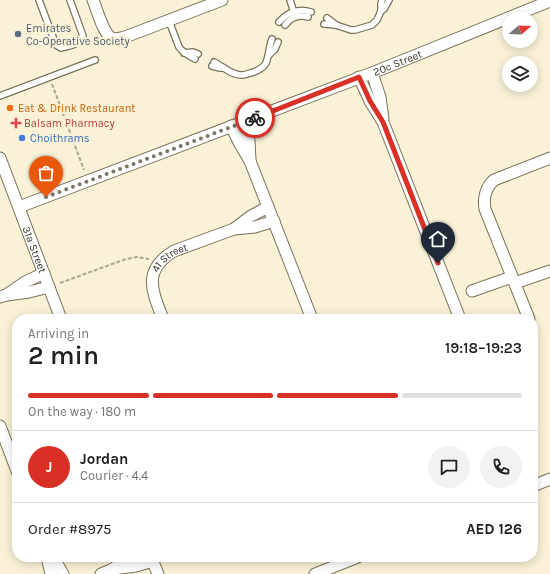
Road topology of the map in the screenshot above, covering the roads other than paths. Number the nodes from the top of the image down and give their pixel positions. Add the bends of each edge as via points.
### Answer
1 (39, 0) edge
2 (70, 0) edge
3 (93, 0) edge
4 (222, 0) edge
5 (290, 0) edge
6 (382, 0) edge
7 (389, 0) edge
8 (550, 1) edge
9 (381, 11) junction
10 (294, 14) junction
11 (310, 15) dead end
12 (327, 18) dead end
13 (169, 21) junction
14 (279, 22) dead end
15 (324, 24) dead end
16 (285, 25) dead end
17 (336, 25) junction
18 (272, 39) dead end
19 (278, 42) dead end
20 (184, 53) junction
21 (198, 54) dead end
22 (269, 55) junction
23 (195, 59) dead end
24 (95, 60) dead end
25 (213, 64) dead end
26 (372, 73) junction
27 (359, 77) junction
28 (0, 96) edge
29 (242, 122) junction
30 (383, 122) junction
31 (231, 126) junction
32 (0, 158) edge
33 (550, 158) edge
34 (250, 161) junction
35 (19, 207) junction
36 (268, 207) junction
37 (274, 221) junction
38 (234, 228) junction
39 (550, 271) edge
40 (44, 273) junction
41 (514, 280) junction
42 (49, 287) junction
43 (472, 291) dead end
44 (3, 296) edge
45 (60, 314) edge
46 (161, 314) edge
47 (310, 314) edge
48 (458, 314) edge
49 (527, 314) edge
50 (0, 426) edge
51 (12, 458) edge
52 (550, 479) edge
53 (538, 484) edge
54 (48, 562) edge
55 (56, 562) edge
56 (122, 562) edge
57 (145, 562) edge
58 (153, 562) edge
59 (345, 562) edge
60 (113, 569) junction
61 (51, 574) edge
62 (63, 574) edge
63 (101, 574) edge
64 (158, 574) edge
65 (315, 574) edge

1 - 2 lane via 56,45 61,48 78,43 83,36
3 - 13 street via 106,33 118,39
4 - 13 street
5 - 10 lane
6 - 9 lane
7 - 9 lane
8 - 26 street, 20c Street
9 - 17 lane via 374,23 358,30
10 - 11 lane via 305,10
10 - 14 lane via 288,14
10 - 16 lane
12 - 17 lane
13 - 20 lane
15 - 17 lane
18 - 22 lane
19 - 22 lane
20 - 21 lane
20 - 23 lane
22 - 25 lane via 261,69 243,75
24 - 28 lane
26 - 27 street, 20c Street
26 - 30 street via 380,97
27 - 29 street, 20c Street
27 - 30 street
29 - 31 street, 20c Street
29 - 34 street via 249,141
30 - 48 street
31 - 34 street
31 - 35 street, 20c Street
32 - 35 street, 31a Street
33 - 41 street via 494,180 484,198 485,209
34 - 36 street
35 - 40 street, 31a Street
36 - 37 street
36 - 38 street, 41 Street
37 - 38 street, 41 Street via 254,227
37 - 47 street
38 - 46 street, 41 Street via 174,251 159,262 152,279 152,289
39 - 41 street
40 - 42 street, 31a Street
40 - 44 street
41 - 43 street
41 - 49 street
42 - 44 street
42 - 45 street, 31a Street
50 - 51 street
52 - 53 street
54 - 61 street
55 - 62 street
56 - 60 street
57 - 60 street
58 - 64 street
59 - 65 street
60 - 63 street

